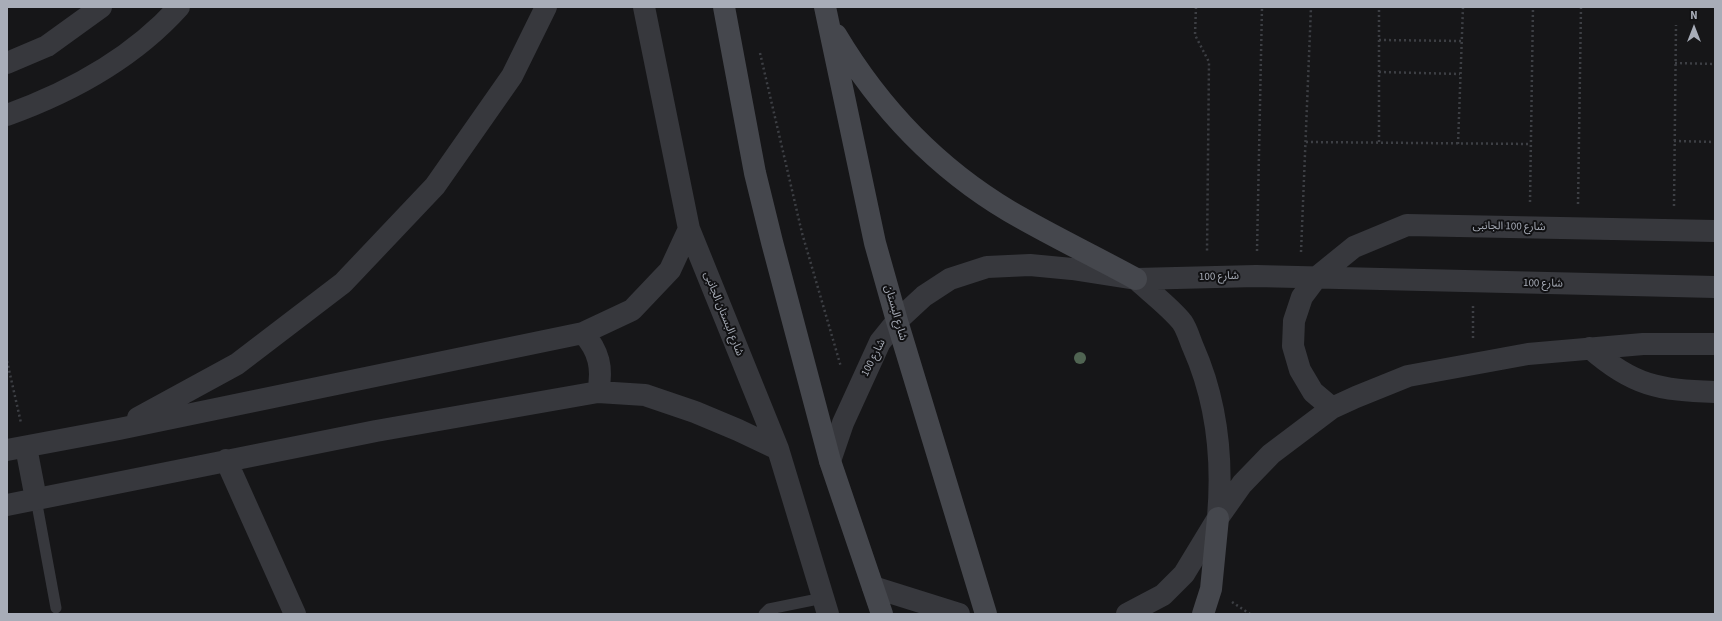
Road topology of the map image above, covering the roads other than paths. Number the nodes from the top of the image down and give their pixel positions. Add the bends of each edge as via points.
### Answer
1 (101, 7) edge
2 (178, 7) edge
3 (546, 7) edge
4 (644, 7) edge
5 (724, 7) edge
6 (825, 13) edge
7 (7, 63) edge
8 (7, 115) edge
9 (689, 229) junction
10 (1715, 231) edge
11 (1309, 277) junction
12 (1136, 278) junction
13 (1715, 287) edge
14 (897, 321) junction
15 (583, 332) junction
16 (1715, 344) edge
17 (1590, 348) junction
18 (598, 392) junction
19 (1715, 392) edge
20 (1332, 408) junction
21 (119, 429) junction
22 (17, 449) edge
23 (778, 450) junction
24 (226, 460) junction
25 (830, 461) junction
26 (36, 499) junction
27 (7, 505) edge
28 (1218, 518) junction
29 (873, 587) junction
30 (826, 606) edge
31 (56, 608) dead end
32 (295, 614) edge
33 (764, 614) edge
34 (882, 614) edge
35 (958, 614) edge
36 (986, 614) edge
37 (1126, 614) edge
38 (1203, 614) edge

1 - 7 street via 47,46
2 - 8 street via 166,21 106,69 40,103
3 - 21 street via 512,76 435,186 343,282 237,364
4 - 9 street, شارع البستان الجانبى
5 - 25 street via 755,173
6 - 12 street via 849,58 875,94 904,128 937,159 972,187 1009,211
6 - 14 street, شارع البستان via 875,243
9 - 15 street via 670,270 632,310
9 - 23 street, شارع البستان الجانبى
10 - 11 street, شارع 100 الجانبى via 1407,225 1354,247
11 - 12 street, شارع 100
11 - 13 street, شارع 100
11 - 20 street, شارع 100 الجانبى via 1294,321 1293,346 1300,370 1313,392
12 - 14 street, شارع 100 via 1030,265 987,267 950,278 924,296
12 - 28 street via 1182,323 1207,385 1219,451 1221,484
14 - 25 street, شارع 100 via 880,342 843,423
14 - 36 street, شارع البستان
15 - 18 street via 594,348 600,366
15 - 21 street
16 - 17 street via 1643,344
17 - 19 street via 1608,364 1650,385 1674,391
17 - 20 street via 1528,354 1408,376
18 - 23 street via 645,395 695,412
18 - 24 street
20 - 28 street via 1271,454 1242,484
21 - 22 street
22 - 26 street
23 - 30 street, شارع البستان الجانبى
24 - 26 street
24 - 32 street
25 - 29 street
26 - 27 street
26 - 31 lane
28 - 37 street via 1184,574 1163,595
28 - 38 street via 1211,589
29 - 34 street
29 - 35 street
30 - 33 lane via 769,609

